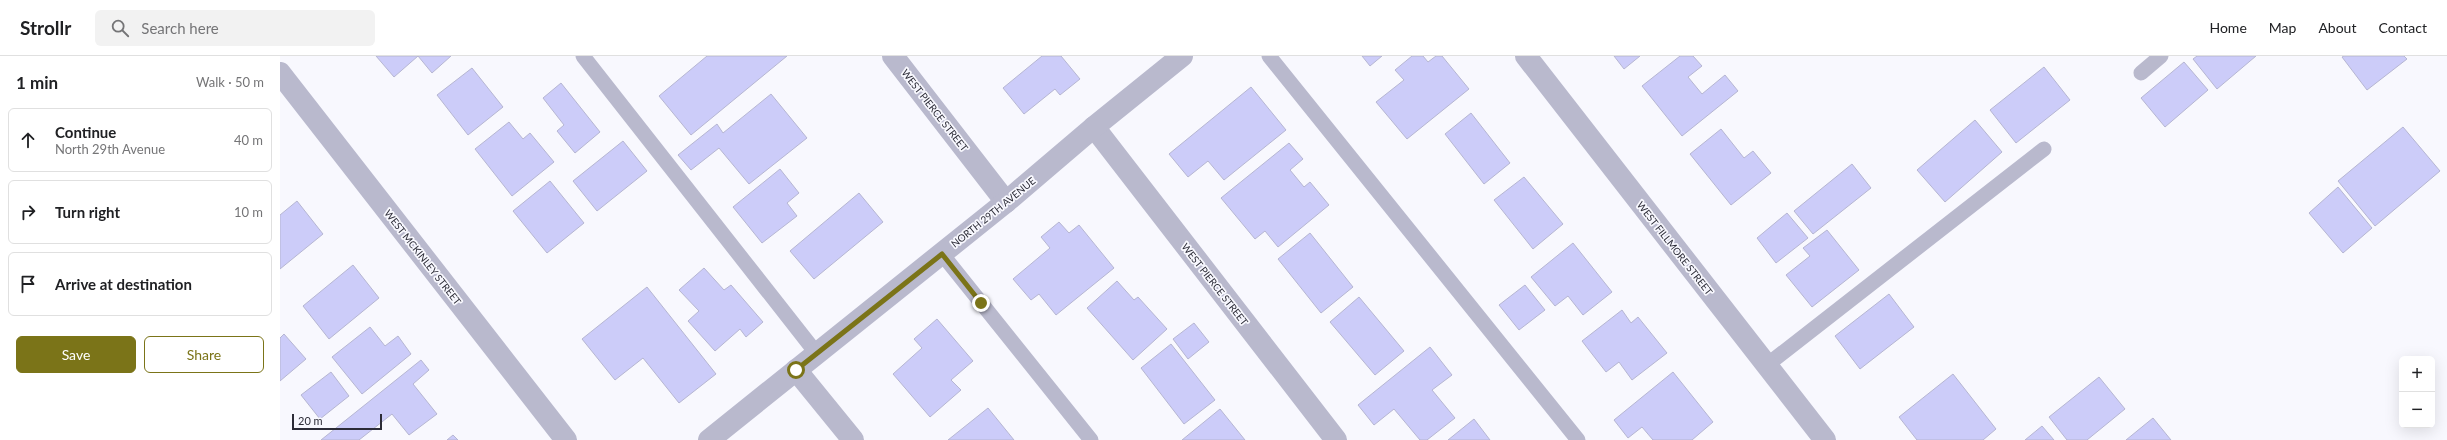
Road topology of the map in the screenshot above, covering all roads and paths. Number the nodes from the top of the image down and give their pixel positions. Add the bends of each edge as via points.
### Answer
1 (583, 56) edge
2 (893, 56) edge
3 (1182, 56) edge
4 (1269, 56) edge
5 (1526, 56) edge
6 (2161, 56) edge
7 (280, 73) edge
8 (2141, 73) dead end
9 (1094, 127) junction
10 (2044, 149) dead end
11 (1006, 202) junction
12 (942, 254) junction
13 (817, 354) junction
14 (1766, 365) junction
15 (796, 370) junction
16 (566, 440) edge
17 (709, 440) edge
18 (853, 440) edge
19 (1091, 440) edge
20 (1336, 440) edge
21 (1578, 440) edge
22 (1825, 440) edge

1 - 13 lane
2 - 11 street, WEST PIERCE STREET
3 - 9 street, NORTH 29TH AVENUE
4 - 21 lane
5 - 14 street, WEST FILLMORE STREET
6 - 8 lane
7 - 16 street, WEST MCKINLEY STREET
9 - 11 street, NORTH 29TH AVENUE
9 - 20 street, WEST PIERCE STREET
10 - 14 lane
11 - 12 street, NORTH 29TH AVENUE
12 - 13 street, NORTH 29TH AVENUE
12 - 19 lane
13 - 15 street, NORTH 29TH AVENUE
14 - 22 street, WEST FILLMORE STREET
15 - 17 street, NORTH 29TH AVENUE
15 - 18 street

